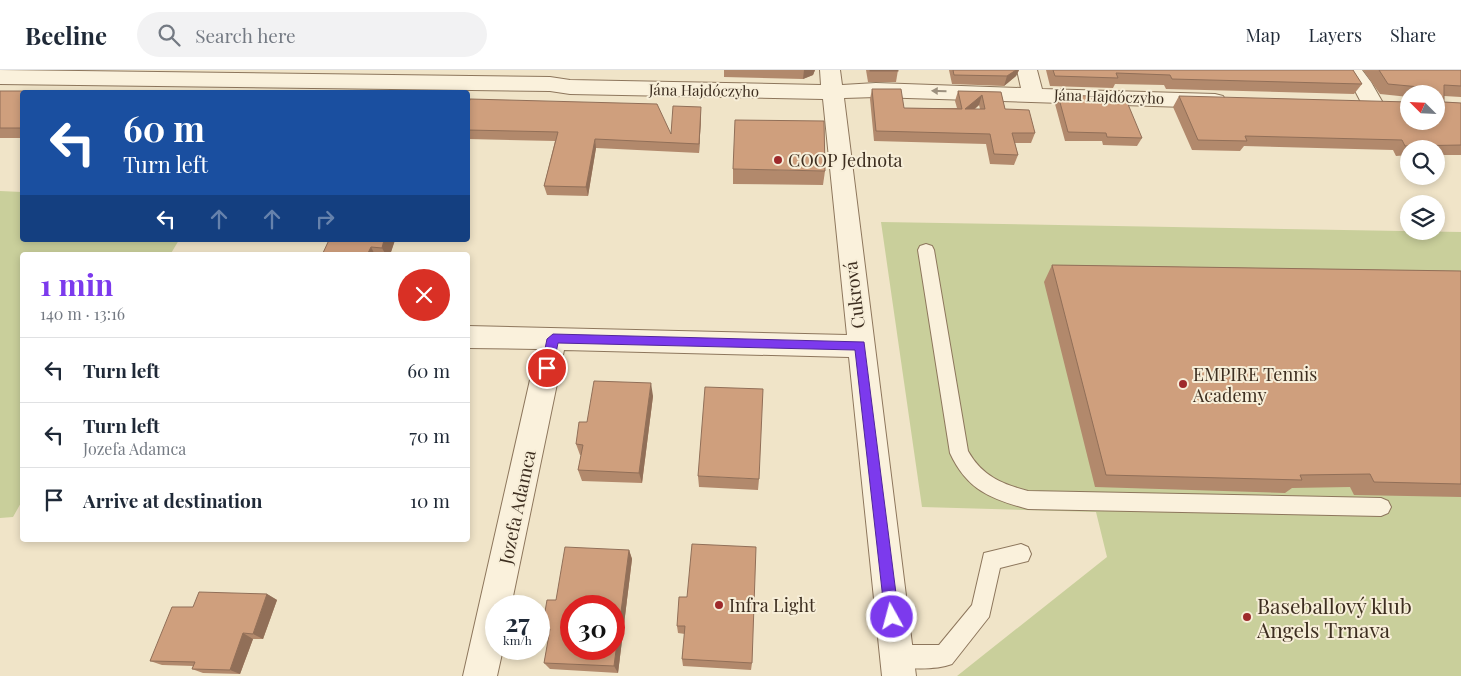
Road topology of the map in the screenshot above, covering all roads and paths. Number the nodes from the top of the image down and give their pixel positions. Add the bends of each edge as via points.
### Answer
1 (830, 70) edge
2 (1027, 70) edge
3 (1350, 70) edge
4 (259, 75) edge
5 (0, 77) edge
6 (546, 77) edge
7 (834, 92) junction
8 (1032, 93) junction
9 (1234, 101) edge
10 (1372, 103) edge
11 (926, 250) dead end
12 (470, 337) edge
13 (553, 339) junction
14 (860, 346) junction
15 (1381, 507) dead end
16 (1021, 554) dead end
17 (898, 666) edge
18 (480, 676) edge

1 - 7 street, Cukrová
2 - 8 street
3 - 10 street
4 - 5 street, Jána Hajdóczyho
4 - 6 street, Jána Hajdóczyho
6 - 7 street, Jána Hajdóczyho via 570,87
8 -> 7 street, Jána Hajdóczyho
7 - 14 street, Cukrová
8 - 9 street, Jána Hajdóczyho
11 - 15 lane via 959,453 968,470 982,484 1028,500
12 - 13 street
13 - 14 street
13 - 18 street, Jozefa Adamca
14 - 17 street, Cukrová
16 - 17 lane via 991,560 982,610 944,656

